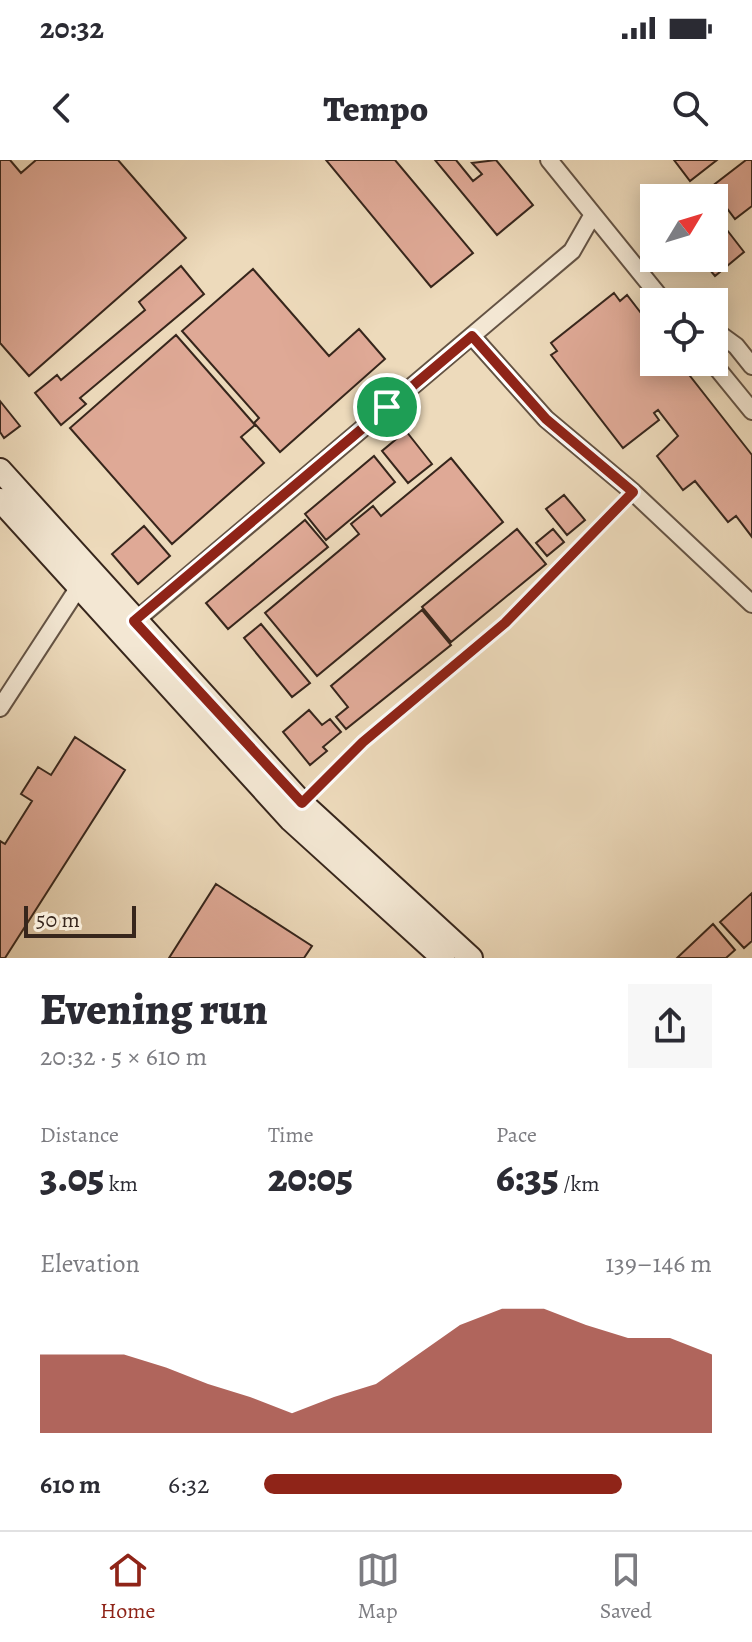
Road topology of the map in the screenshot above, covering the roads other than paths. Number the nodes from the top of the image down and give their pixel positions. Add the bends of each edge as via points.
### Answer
1 (549, 160) edge
2 (592, 216) junction
3 (652, 288) edge
4 (472, 336) junction
5 (728, 340) edge
6 (752, 366) edge
7 (723, 376) edge
8 (752, 411) edge
9 (0, 470) edge
10 (0, 500) edge
11 (84, 580) junction
12 (752, 604) edge
13 (127, 628) junction
14 (0, 708) edge
15 (443, 958) edge
16 (471, 958) edge

1 - 2 street
2 - 3 street
2 - 4 street via 572,251
4 - 12 street via 546,419
4 - 13 street
5 - 6 street
7 - 8 street
9 - 11 main road
10 - 11 main road
11 - 13 main road
11 - 14 street
13 - 15 main road via 291,820
13 - 16 main road via 302,803

